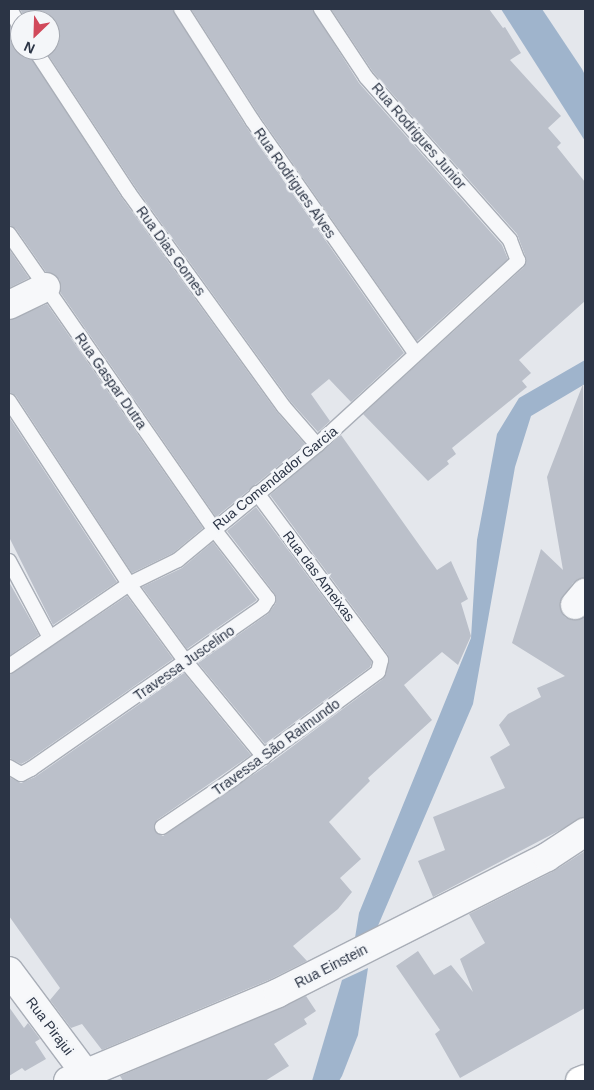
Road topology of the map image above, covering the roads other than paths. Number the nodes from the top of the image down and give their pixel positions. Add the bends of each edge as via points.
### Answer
1 (181, 9) edge
2 (322, 9) edge
3 (42, 60) edge
4 (9, 234) edge
5 (518, 261) joint
6 (46, 287) junction
7 (9, 306) edge
8 (415, 354) junction
9 (9, 401) edge
10 (318, 445) junction
11 (257, 493) junction
12 (213, 528) junction
13 (9, 560) edge
14 (129, 584) junction
15 (49, 636) junction
16 (381, 660) joint
17 (186, 662) junction
18 (9, 666) edge
19 (264, 757) junction
20 (9, 767) edge
21 (162, 826) dead end
22 (585, 832) edge
23 (9, 971) edge
24 (82, 1079) edge
25 (585, 1079) edge
26 (580, 1081) edge

1 - 8 lane, Rua Rodrigues Alves via 252,120
2 - 5 lane, Rua Rodrigues Junior via 366,77 510,240
3 - 10 lane, Rua Dias Gomes via 129,193 284,407
4 - 6 lane, Rua Gaspar Dutra
5 - 8 lane, Rua Comendador Garcia
6 - 7 street
6 - 12 lane, Rua Gaspar Dutra
8 - 10 lane, Rua Comendador Garcia
9 - 14 lane
10 - 11 lane, Rua Comendador Garcia
11 - 12 lane, Rua Comendador Garcia
11 - 16 lane, Rua das Ameixas
12 - 14 lane, Rua Comendador Garcia via 178,560
12 - 17 lane, Travessa Juscelino via 268,602
13 - 15 lane
14 - 15 lane, Rua Comendador Garcia
14 - 17 lane
15 - 18 lane, Rua Comendador Garcia
16 - 19 lane, Travessa São Raimundo via 378,672
17 - 19 lane
17 - 20 lane, Travessa Juscelino via 21,774
19 - 21 lane, Travessa São Raimundo
22 - 24 street, Rua Einstein via 547,857 278,993
23 - 24 street, Rua Pirajui
25 - 26 main road

